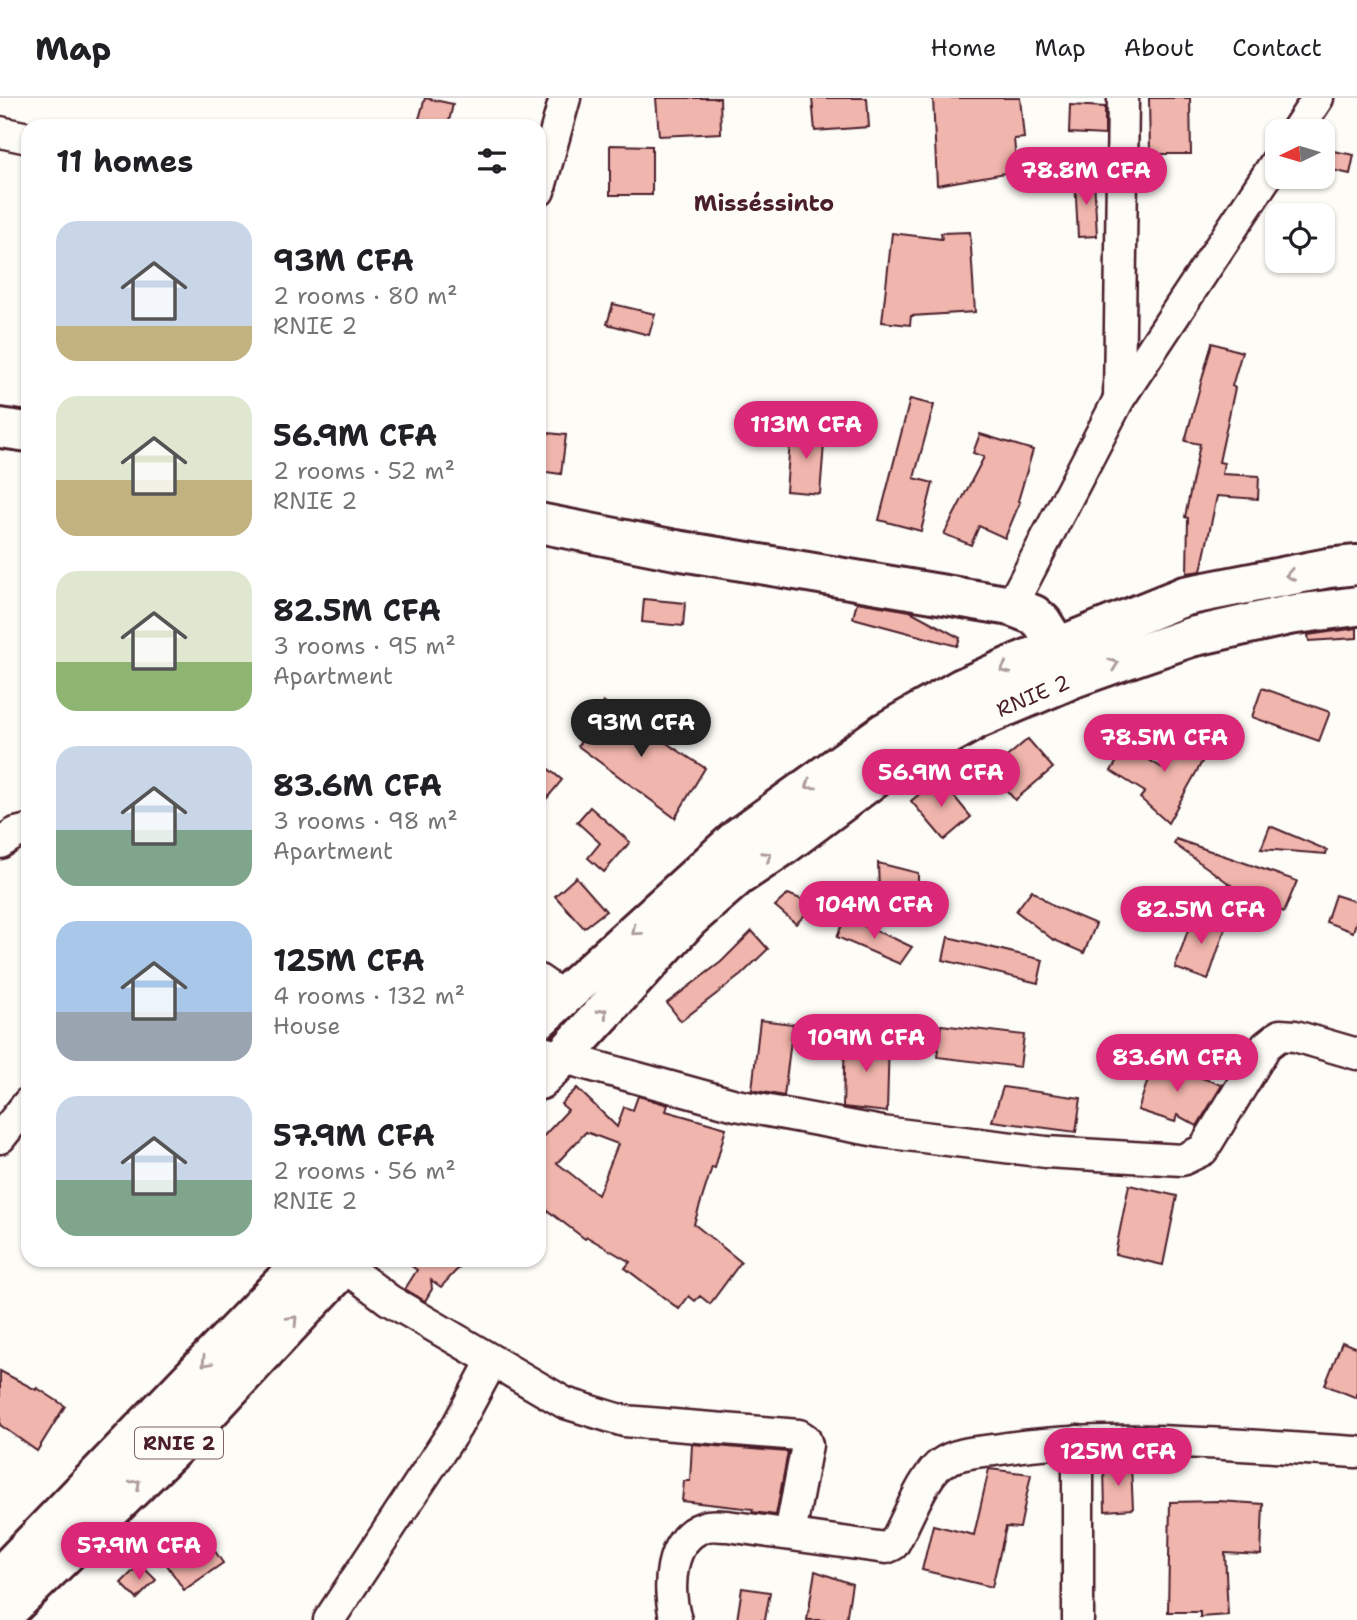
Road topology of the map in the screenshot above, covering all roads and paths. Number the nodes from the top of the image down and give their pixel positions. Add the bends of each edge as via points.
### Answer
1 (565, 98) edge
2 (1123, 98) edge
3 (1318, 98) edge
4 (1304, 119) edge
5 (0, 132) edge
6 (21, 136) edge
7 (546, 166) edge
8 (1265, 179) edge
9 (1119, 398) junction
10 (0, 428) edge
11 (21, 431) edge
12 (546, 524) edge
13 (1357, 565) edge
14 (1011, 606) junction
15 (1357, 606) edge
16 (1067, 662) junction
17 (21, 832) edge
18 (0, 843) edge
19 (547, 998) edge
20 (1357, 1054) edge
21 (547, 1063) edge
22 (21, 1111) edge
23 (0, 1139) edge
24 (298, 1267) edge
25 (343, 1267) edge
26 (351, 1267) edge
27 (492, 1360) junction
28 (1078, 1441) junction
29 (1357, 1452) edge
30 (790, 1534) junction
31 (0, 1577) edge
32 (0, 1618) edge
33 (329, 1620) edge
34 (676, 1620) edge
35 (1079, 1620) edge

1 - 7 street
2 - 9 street
3 - 4 street
5 - 6 street
8 - 9 street
9 - 14 street
10 - 11 main road
12 - 14 main road
13 -> 16 main road, RNIE 2 / RNIE 2 via 1185,596
14 - 16 main road via 1042,622
16 -> 15 main road, RNIE 2 / RNIE 2 via 1289,615
16 -> 19 main road, RNIE 2 / RNIE 2 via 962,688 885,732 739,838
21 -> 16 main road, RNIE 2 / RNIE 2 via 689,919 738,876 878,775
17 - 18 street
20 - 21 street via 1280,1035 1266,1046 1203,1150 1182,1160 1046,1152 882,1132
22 - 23 street
24 -> 31 main road, RNIE 2 / RNIE 2
32 -> 25 main road, RNIE 2 / RNIE 2 via 181,1441
26 - 27 street via 389,1300
27 - 30 street via 565,1403 624,1421 799,1435 807,1445
27 - 33 street via 457,1426
28 - 29 street
28 - 30 street via 1025,1444 958,1455 943,1462 931,1472 893,1545 886,1548
28 - 35 street
30 - 34 street via 727,1525 706,1526 691,1533 677,1552 671,1580

